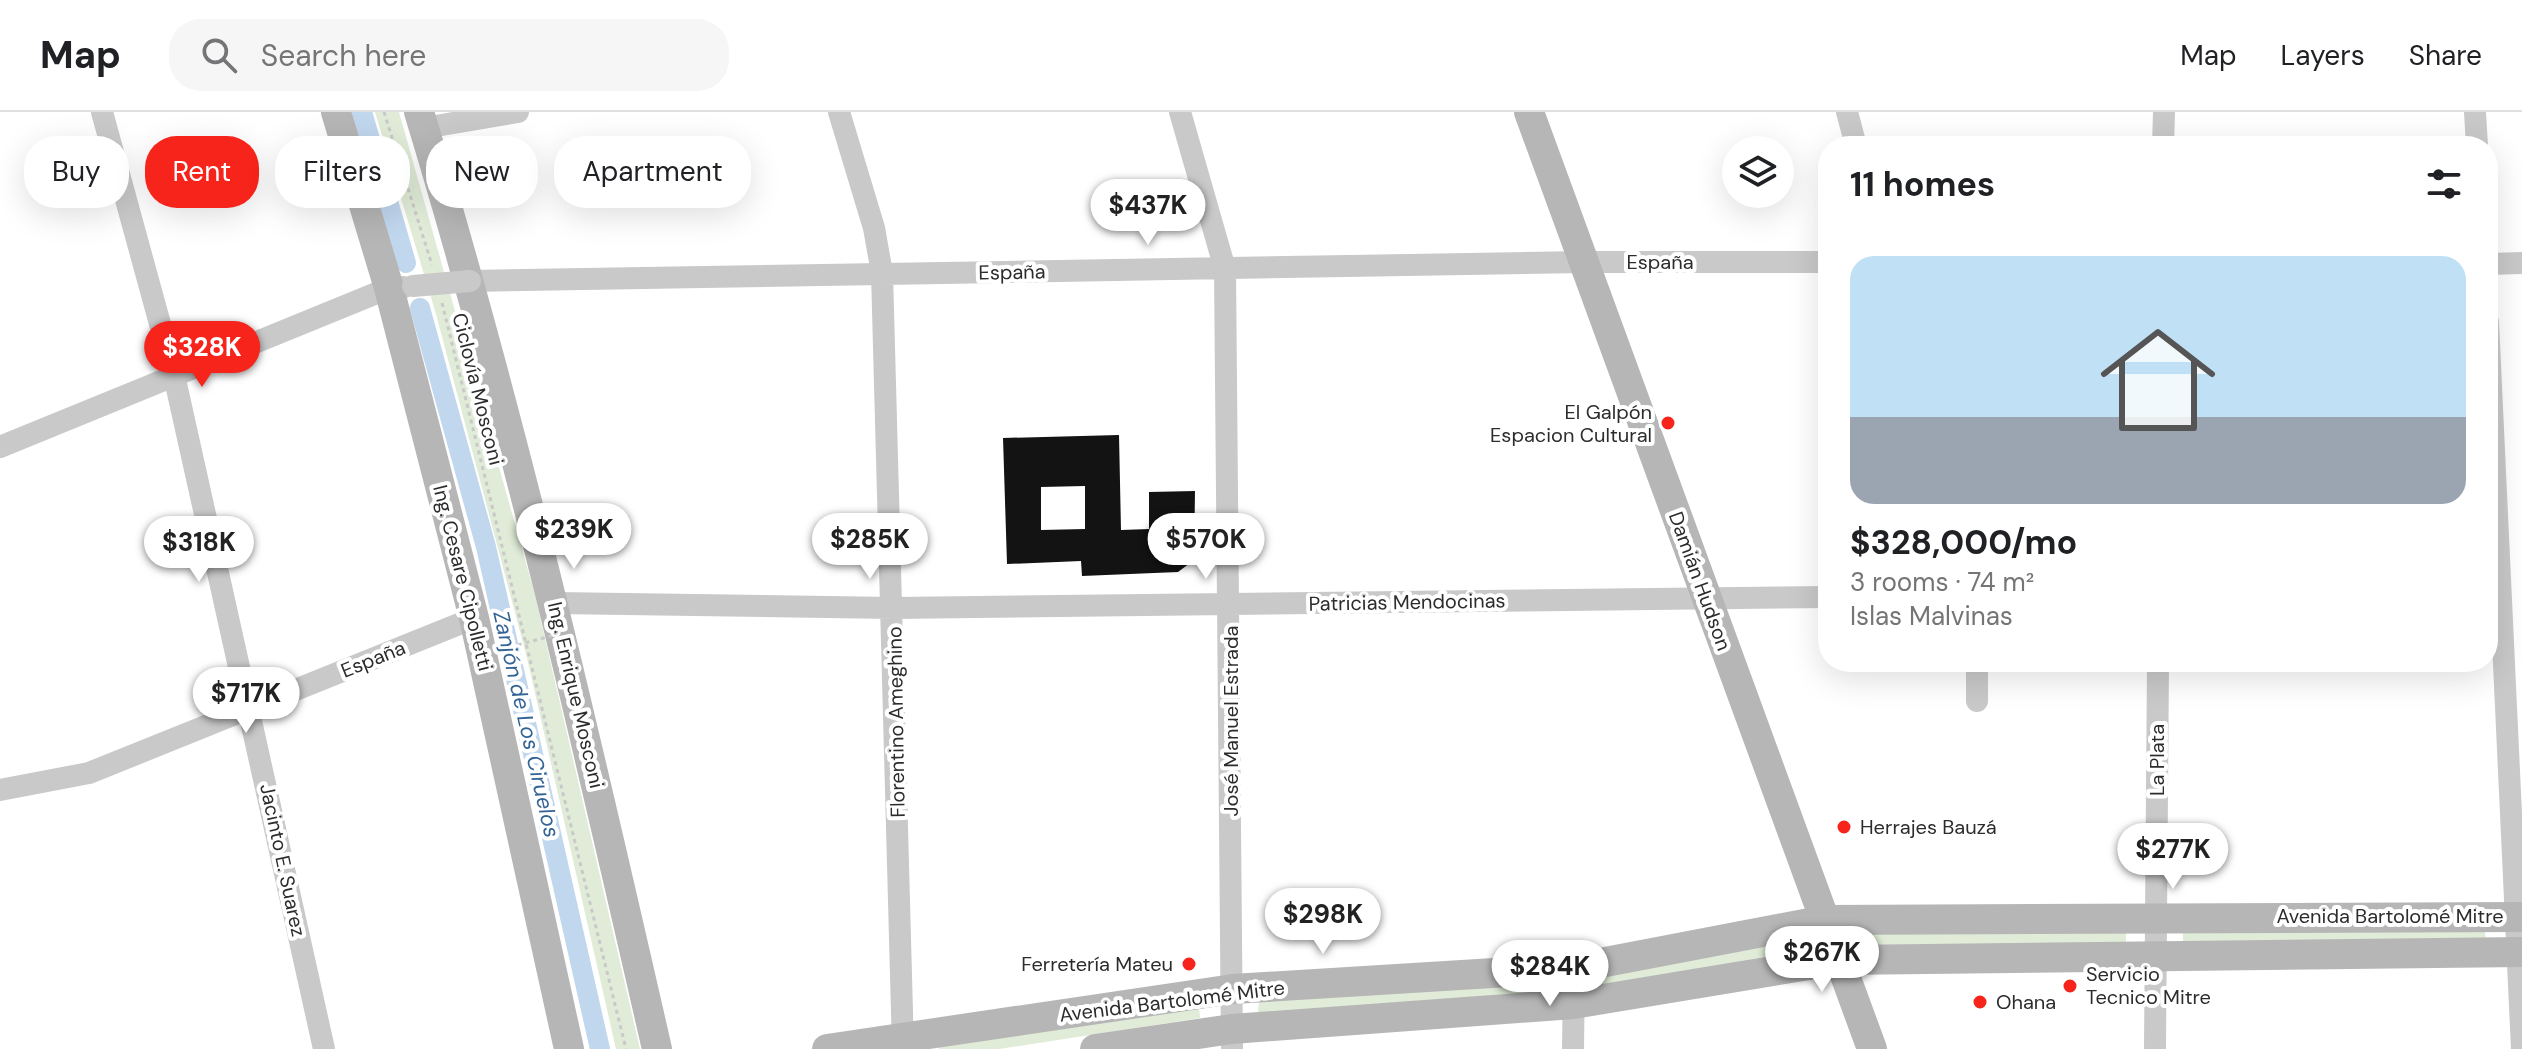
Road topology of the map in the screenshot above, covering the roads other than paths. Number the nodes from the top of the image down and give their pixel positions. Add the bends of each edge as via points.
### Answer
1 (102, 112) edge
2 (336, 112) edge
3 (518, 112) edge
4 (839, 112) edge
5 (1180, 112) edge
6 (1529, 112) edge
7 (1847, 112) edge
8 (2164, 112) edge
9 (2475, 112) edge
10 (421, 120) edge
11 (1853, 136) edge
12 (2163, 136) edge
13 (2476, 136) edge
14 (1585, 262) junction
15 (1818, 262) edge
16 (2522, 263) edge
17 (2498, 264) edge
18 (1225, 269) junction
19 (882, 273) junction
20 (470, 281) junction
21 (389, 288) junction
22 (174, 375) junction
23 (0, 447) edge
24 (2498, 488) edge
25 (2504, 588) edge
26 (1818, 597) edge
27 (1706, 598) junction
28 (555, 603) junction
29 (1230, 604) junction
30 (893, 608) junction
31 (474, 618) junction
32 (1977, 672) edge
33 (2158, 672) edge
34 (1977, 701) dead end
35 (251, 708) junction
36 (0, 790) edge
37 (2519, 917) edge
38 (2156, 918) junction
39 (1825, 920) junction
40 (2520, 952) edge
41 (2155, 955) junction
42 (1839, 960) junction
43 (1574, 968) junction
44 (1233, 989) junction
45 (1573, 1004) junction
46 (1232, 1039) edge
47 (903, 1044) edge
48 (324, 1049) edge
49 (569, 1049) edge
50 (657, 1049) edge
51 (827, 1049) edge
52 (1095, 1049) edge
53 (1573, 1049) edge
54 (1872, 1049) edge
55 (2155, 1049) edge
56 (2522, 1049) edge

1 - 22 street, Jacinto E. Suarez
2 - 21 street, Ing. Cesare Cipolletti
3 - 10 street
4 - 19 street, Florentino Ameghino
5 - 18 street, José Manuel Estrada
6 - 14 street, Damián Hudson
7 - 11 street
8 - 12 street
9 - 13 street
10 - 20 street, Ing. Enrique Mosconi
14 - 15 street, España
14 - 18 street, España
14 - 27 street, Damián Hudson
16 - 17 street
18 - 19 street, España
18 - 29 street, José Manuel Estrada
19 - 20 street, España
19 - 30 street, Florentino Ameghino
20 - 21 street, España, bridge
20 - 28 street, Ing. Enrique Mosconi
21 - 22 street, España
21 - 31 street, Ing. Cesare Cipolletti
22 - 23 street, España
22 - 35 street, Jacinto E. Suarez
24 - 25 street
25 - 37 street
26 - 27 street, Patricias Mendocinas
27 - 29 street, Patricias Mendocinas
27 - 39 street, Damián Hudson
28 - 30 street, Patricias Mendocinas
28 - 50 street, Ing. Enrique Mosconi
29 - 30 street, Patricias Mendocinas
29 - 44 street, José Manuel Estrada
30 - 47 street, Florentino Ameghino
31 - 35 street, España
31 - 49 street, Ing. Cesare Cipolletti
32 - 34 street
33 - 38 street, La Plata
35 - 36 street, España via 89,773
35 - 48 street, Jacinto E. Suarez
37 - 38 street, Avenida Bartolomé Mitre
37 - 40 street
38 - 39 street, Avenida Bartolomé Mitre
38 - 41 street, La Plata
39 - 42 street, Damián Hudson
39 - 43 street, Avenida Bartolomé Mitre
40 - 41 street, Avenida Bartolomé Mitre
40 - 56 street
41 - 42 street, Avenida Bartolomé Mitre
41 - 55 street, La Plata
42 - 45 street, Avenida Bartolomé Mitre
42 - 54 street, Damián Hudson
43 - 44 street, Avenida Bartolomé Mitre
43 - 45 street
44 - 46 street, José Manuel Estrada
44 - 47 street, Avenida Bartolomé Mitre
45 - 46 street, Avenida Bartolomé Mitre
45 - 53 street
46 - 52 street, Avenida Bartolomé Mitre
47 - 51 street, Avenida Bartolomé Mitre

